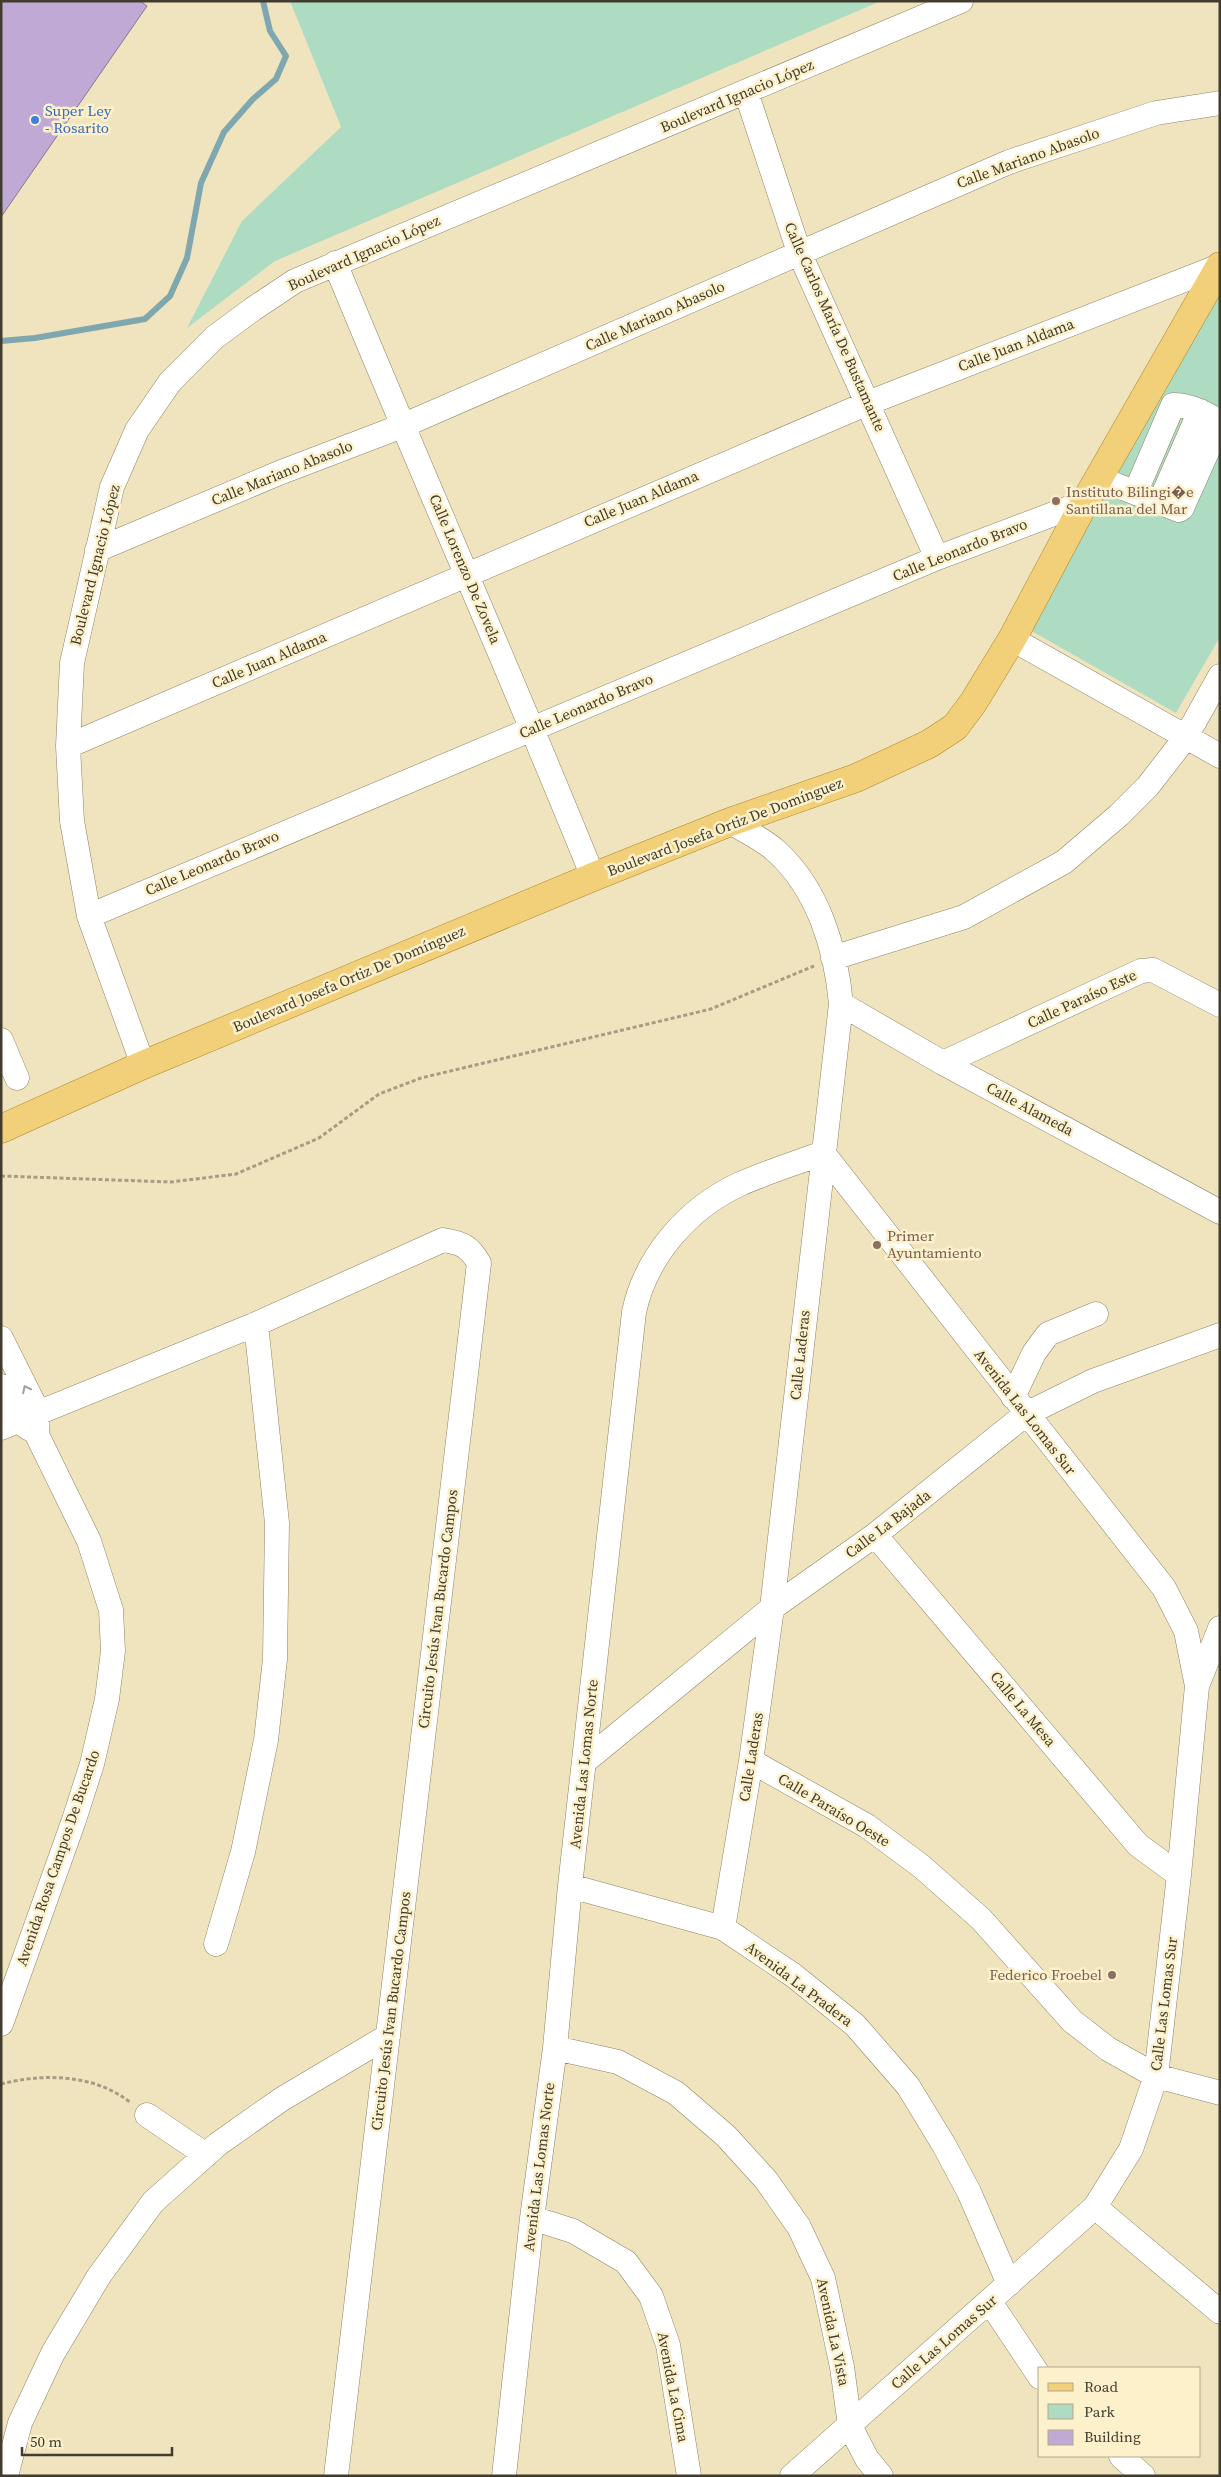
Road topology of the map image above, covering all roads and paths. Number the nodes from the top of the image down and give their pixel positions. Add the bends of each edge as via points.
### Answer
1 (961, 1) edge
2 (746, 92) junction
3 (1220, 103) edge
4 (799, 252) junction
5 (335, 263) junction
6 (1220, 266) edge
7 (868, 403) junction
8 (402, 426) junction
9 (1098, 478) junction
10 (1136, 491) junction
11 (1085, 502) junction
12 (97, 550) junction
13 (937, 558) junction
14 (468, 576) junction
15 (1012, 639) junction
16 (1220, 676) edge
17 (533, 729) junction
18 (1186, 737) junction
19 (68, 746) junction
20 (1220, 756) edge
21 (730, 822) junction
22 (593, 877) junction
23 (89, 916) junction
24 (833, 958) junction
25 (841, 1004) junction
26 (1220, 1005) edge
27 (1, 1040) edge
28 (943, 1063) junction
29 (142, 1065) junction
30 (17, 1078) dead end
31 (1, 1129) edge
32 (823, 1153) junction
33 (1, 1176) edge
34 (1220, 1212) edge
35 (1096, 1314) dead end
36 (256, 1324) junction
37 (1220, 1335) edge
38 (1, 1339) edge
39 (1, 1386) edge
40 (1020, 1406) junction
41 (24, 1424) edge
42 (875, 1535) junction
43 (772, 1608) junction
44 (1220, 1628) edge
45 (1197, 1686) junction
46 (751, 1761) junction
47 (584, 1762) junction
48 (1179, 1875) junction
49 (570, 1886) junction
50 (723, 1928) junction
51 (216, 1944) dead end
52 (1, 2024) edge
53 (388, 2036) junction
54 (555, 2048) junction
55 (1156, 2076) junction
56 (1, 2084) edge
57 (1220, 2093) edge
58 (147, 2115) joint
59 (206, 2155) junction
60 (1095, 2207) junction
61 (532, 2218) junction
62 (1009, 2284) junction
63 (990, 2302) junction
64 (1220, 2312) edge
65 (1038, 2374) edge
66 (850, 2426) junction
67 (1122, 2457) edge
68 (6, 2476) edge
69 (336, 2476) edge
70 (504, 2476) edge
71 (689, 2476) edge
72 (792, 2476) edge
73 (881, 2476) edge
74 (1143, 2476) edge

1 - 2 street, Boulevard Ignacio López
2 - 4 street, Calle Carlos María De Bustamante
2 - 5 street, Boulevard Ignacio López
3 - 4 street, Calle Mariano Abasolo via 1156,113 1009,162
4 - 7 street, Calle Carlos María De Bustamante
4 - 8 street, Calle Mariano Abasolo
5 - 8 street, Calle Lorenzo De Zovela
5 - 12 street, Boulevard Ignacio López via 295,281 252,309 216,337 170,382 137,430 112,487
6 - 7 street, Calle Juan Aldama
6 - 9 main road, Boulevard Josefa Ortiz De Domínguez
7 - 13 street, Calle Carlos María De Bustamante
7 - 14 street, Calle Juan Aldama
8 - 12 street, Calle Mariano Abasolo via 261,480
8 - 14 street, Calle Lorenzo De Zovela
9 - 10 street
9 - 11 main road, Boulevard Josefa Ortiz De Domínguez
10 - 10 street via 1173,406 1182,405 1200,411 1160,502
11 - 13 street, Calle Leonardo Bravo
11 - 15 main road, Boulevard Josefa Ortiz De Domínguez
12 - 19 street, Boulevard Ignacio López via 72,663
13 - 17 street, Calle Leonardo Bravo
14 - 17 street, Calle Lorenzo De Zovela
14 - 19 street, Calle Juan Aldama
15 - 18 street
15 - 21 main road, Boulevard Josefa Ortiz De Domínguez via 955,727 929,744 856,778
16 - 18 street
17 - 22 street, Calle Lorenzo De Zovela
17 - 23 street, Calle Leonardo Bravo
18 - 20 street
18 - 24 street via 1142,792 1064,862 964,917
19 - 23 street, Boulevard Ignacio López via 72,821
21 - 22 main road, Boulevard Josefa Ortiz De Domínguez
21 - 24 street, Calle Laderas via 775,850 801,880 820,912
22 - 29 main road, Boulevard Josefa Ortiz De Domínguez
23 - 29 street, Boulevard Ignacio López
24 - 25 street, Calle Laderas
24 - 33 path via 711,1009 421,1078 379,1094 319,1138 236,1174 171,1182
25 - 28 street, Calle Alameda
25 - 32 street, Calle Laderas
26 - 28 street, Calle Paraíso Este via 1153,970 1141,971
27 - 30 street
28 - 34 street, Calle Alameda
29 - 31 main road, Boulevard Josefa Ortiz De Domínguez
32 - 40 street, Avenida Las Lomas Sur
32 - 43 street, Calle Laderas
32 - 47 street, Avenida Las Lomas Norte via 740,1184 715,1198 671,1236 649,1267 639,1290
35 - 40 street via 1048,1334 1034,1353
36 - 41 street, Circuito Jesús Ivan Bucardo Campos
36 - 51 street via 277,1523 275,1659 266,1740 243,1852
36 - 53 street, Circuito Jesús Ivan Bucardo Campos via 443,1240 470,1249 479,1263
37 - 40 street, Calle La Bajada
41 -> 38 street, Avenida Rosa Campos De Bucardo
39 - 41 street, Avenida Rosa Campos De Bucardo
40 - 42 street, Calle La Bajada
40 - 45 street, Avenida Las Lomas Sur via 1164,1588 1186,1631
41 - 52 street, Avenida Rosa Campos De Bucardo via 89,1541 111,1610 113,1651 107,1699 92,1764
42 - 43 street, Calle La Bajada
42 - 48 street, Calle La Mesa via 1138,1845
43 - 46 street, Calle Laderas
43 - 47 street, Calle La Bajada
44 - 45 street, Calle Las Lomas Sur
45 - 48 street, Calle Las Lomas Sur
46 - 50 street, Calle Laderas
46 - 55 street, Calle Paraíso Oeste via 867,1826 921,1866 981,1918 1072,2021 1108,2049
47 - 49 street, Avenida Las Lomas Norte
48 - 55 street, Calle Las Lomas Sur
49 - 50 street, Avenida La Pradera
49 - 54 street, Avenida Las Lomas Norte
50 - 62 street, Avenida La Pradera via 793,1975 855,2025 908,2086 969,2192
53 - 59 street via 282,2099
53 - 69 street, Circuito Jesús Ivan Bucardo Campos
54 - 61 street, Avenida Las Lomas Norte
54 - 66 street, Avenida La Vista via 618,2062 676,2093 726,2136 766,2180 798,2227 822,2278 842,2367
55 - 57 street, Calle Paraíso Oeste
55 - 60 street, Calle Las Lomas Sur via 1131,2149
56 - 58 path via 20,2079 64,2076 118,2092
58 - 59 street
59 - 68 street via 153,2202 99,2276 53,2353 20,2423
60 - 62 street, Calle Las Lomas Sur
60 - 64 street
61 - 70 street, Avenida Las Lomas Norte
61 - 71 street, Avenida La Cima via 573,2231 626,2262 651,2296 668,2345
62 - 63 street, Calle Las Lomas Sur
63 - 65 street
63 - 66 street, Calle Las Lomas Sur
66 - 72 street, Calle Las Lomas Sur
66 - 73 street, Avenida La Vista via 867,2459
67 - 74 street

